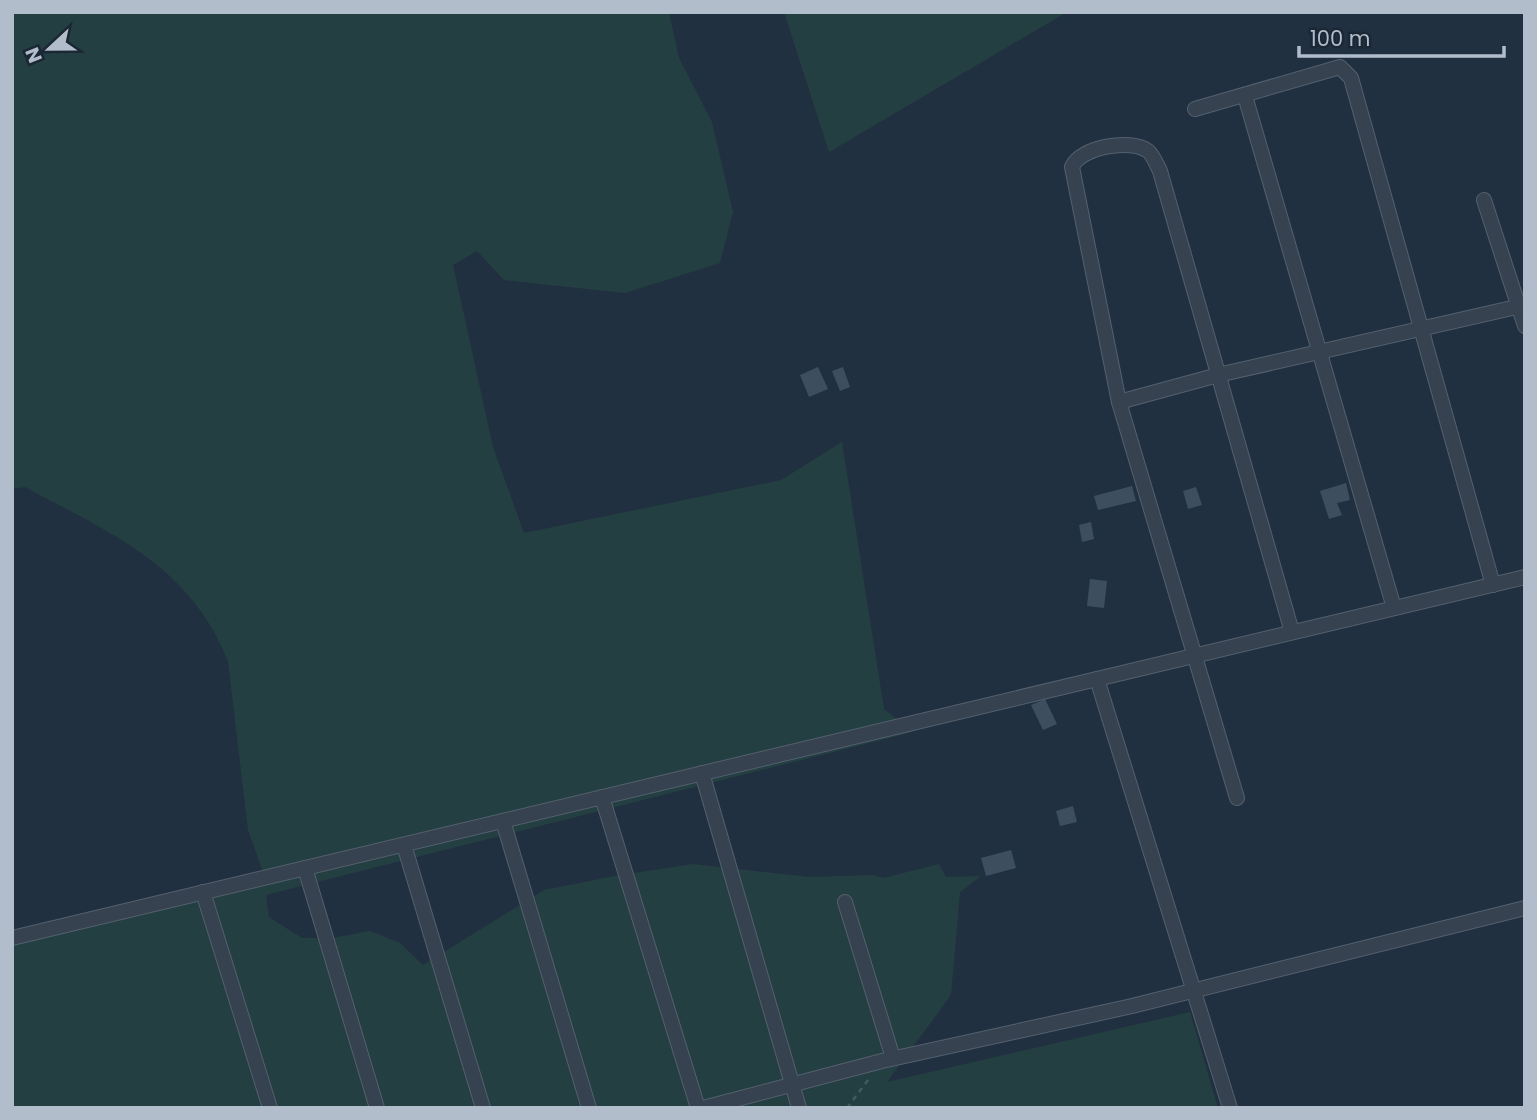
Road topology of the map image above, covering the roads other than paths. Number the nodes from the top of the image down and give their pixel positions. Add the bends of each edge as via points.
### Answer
1 (1245, 96) junction
2 (1195, 109) dead end
3 (1484, 200) dead end
4 (1522, 305) edge
5 (1525, 326) edge
6 (1419, 329) junction
7 (1318, 352) junction
8 (1218, 375) junction
9 (1119, 402) junction
10 (1525, 577) edge
11 (1493, 585) junction
12 (1394, 608) junction
13 (1292, 632) junction
14 (1195, 655) junction
15 (1097, 679) junction
16 (702, 773) junction
17 (602, 797) junction
18 (1237, 798) dead end
19 (503, 821) junction
20 (404, 845) junction
21 (305, 868) junction
22 (204, 892) junction
23 (845, 902) dead end
24 (1525, 908) edge
25 (12, 938) edge
26 (1194, 990) junction
27 (888, 1059) junction
28 (793, 1086) junction
29 (270, 1108) edge
30 (377, 1108) edge
31 (483, 1108) edge
32 (589, 1108) edge
33 (701, 1108) edge
34 (799, 1108) edge
35 (1230, 1108) edge

1 - 2 street
1 - 6 street via 1340,67 1351,79
1 - 7 street
3 - 4 street
4 - 5 street
4 - 6 street
6 - 7 street
6 - 11 street
7 - 8 street
7 - 12 street
8 - 9 street
8 - 9 street via 1160,171 1149,152 1129,144 1092,151 1075,160 1072,173
8 - 13 street
9 - 14 street
10 - 11 street
11 - 12 street
12 - 13 street
13 - 14 street
14 - 15 street
14 - 18 street
15 - 16 street
15 - 26 street
16 - 17 street
16 - 28 street
17 - 19 street
17 - 33 street
19 - 20 street
19 - 32 street
20 - 21 street
20 - 31 street
21 - 22 street
21 - 30 street
22 - 25 street
22 - 29 street
23 - 27 street
24 - 26 street
26 - 27 street
26 - 35 street
27 - 28 street
28 - 33 street
28 - 34 street

